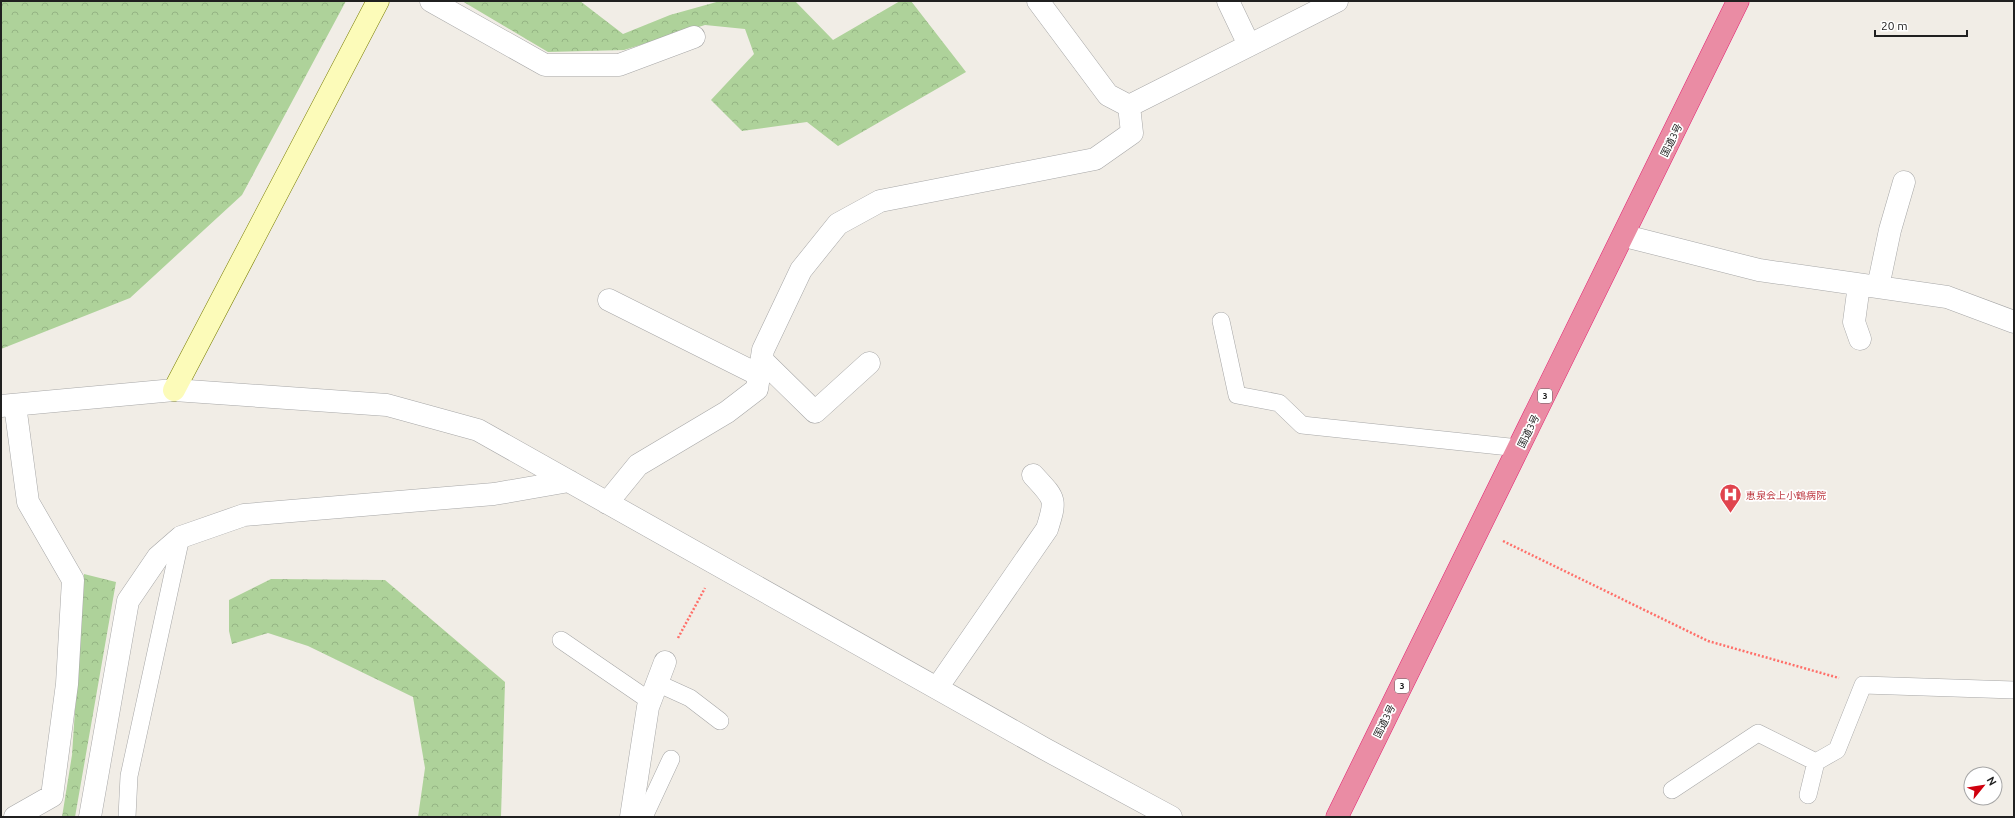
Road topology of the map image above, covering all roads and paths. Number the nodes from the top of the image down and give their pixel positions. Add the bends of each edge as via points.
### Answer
1 (378, 1) edge
2 (431, 1) edge
3 (1038, 1) edge
4 (1228, 1) edge
5 (1337, 1) edge
6 (1738, 1) edge
7 (694, 37) dead end
8 (1249, 45) junction
9 (1129, 106) junction
10 (1904, 182) dead end
11 (1624, 236) junction
12 (1869, 286) junction
13 (609, 300) dead end
14 (1221, 321) dead end
15 (2014, 322) edge
16 (1860, 339) dead end
17 (869, 362) dead end
18 (761, 367) junction
19 (174, 390) junction
20 (8, 405) edge
21 (1519, 448) junction
22 (1033, 475) dead end
23 (569, 481) junction
24 (607, 503) junction
25 (1479, 529) junction
26 (181, 537) junction
27 (717, 564) junction
28 (561, 640) dead end
29 (665, 662) joint
30 (1863, 685) junction
31 (937, 688) junction
32 (2014, 690) edge
33 (654, 692) junction
34 (720, 722) dead end
35 (671, 759) dead end
36 (1816, 762) junction
37 (1672, 790) dead end
38 (1808, 795) dead end
39 (15, 817) edge
40 (90, 817) edge
41 (127, 817) edge
42 (635, 817) edge
43 (1171, 817) edge
44 (1337, 817) edge

1 - 19 street
2 - 7 street via 544,65 619,65
3 - 9 street via 1108,95
4 - 8 street
5 - 8 street
6 - 11 highway, 国道3号 / 3
8 - 9 street
9 - 18 street via 1132,133 1095,159 880,201 838,224 801,270 763,350
10 - 12 street via 1890,230
11 - 12 street via 1760,270
11 - 21 highway, 国道3号 / 3
12 - 15 street via 1947,297
12 - 16 street via 1854,322
13 - 18 street
14 - 21 lane via 1237,395 1279,403 1302,425
17 - 18 street via 815,412
18 - 24 street via 757,389 727,412 638,465
19 - 20 street
19 - 23 street via 387,405 478,430
20 - 39 street via 28,502 73,580 67,684 52,796
21 - 25 highway, 国道3号 / 3
22 - 31 street via 1050,493 1054,506 1047,529
23 - 24 street
23 - 26 street via 494,494 244,515
24 - 27 street
25 - 30 path via 1708,641
25 - 44 highway, 国道3号 / 3
26 - 40 street via 158,557 128,601
26 - 41 lane via 129,776
27 - 29 path
27 - 31 street
28 - 33 lane
29 - 33 street
30 - 32 lane
30 - 36 lane via 1837,750
31 - 43 street
33 - 34 lane via 690,698
33 - 42 street via 648,707
35 - 42 lane
36 - 37 lane via 1758,733
36 - 38 lane

